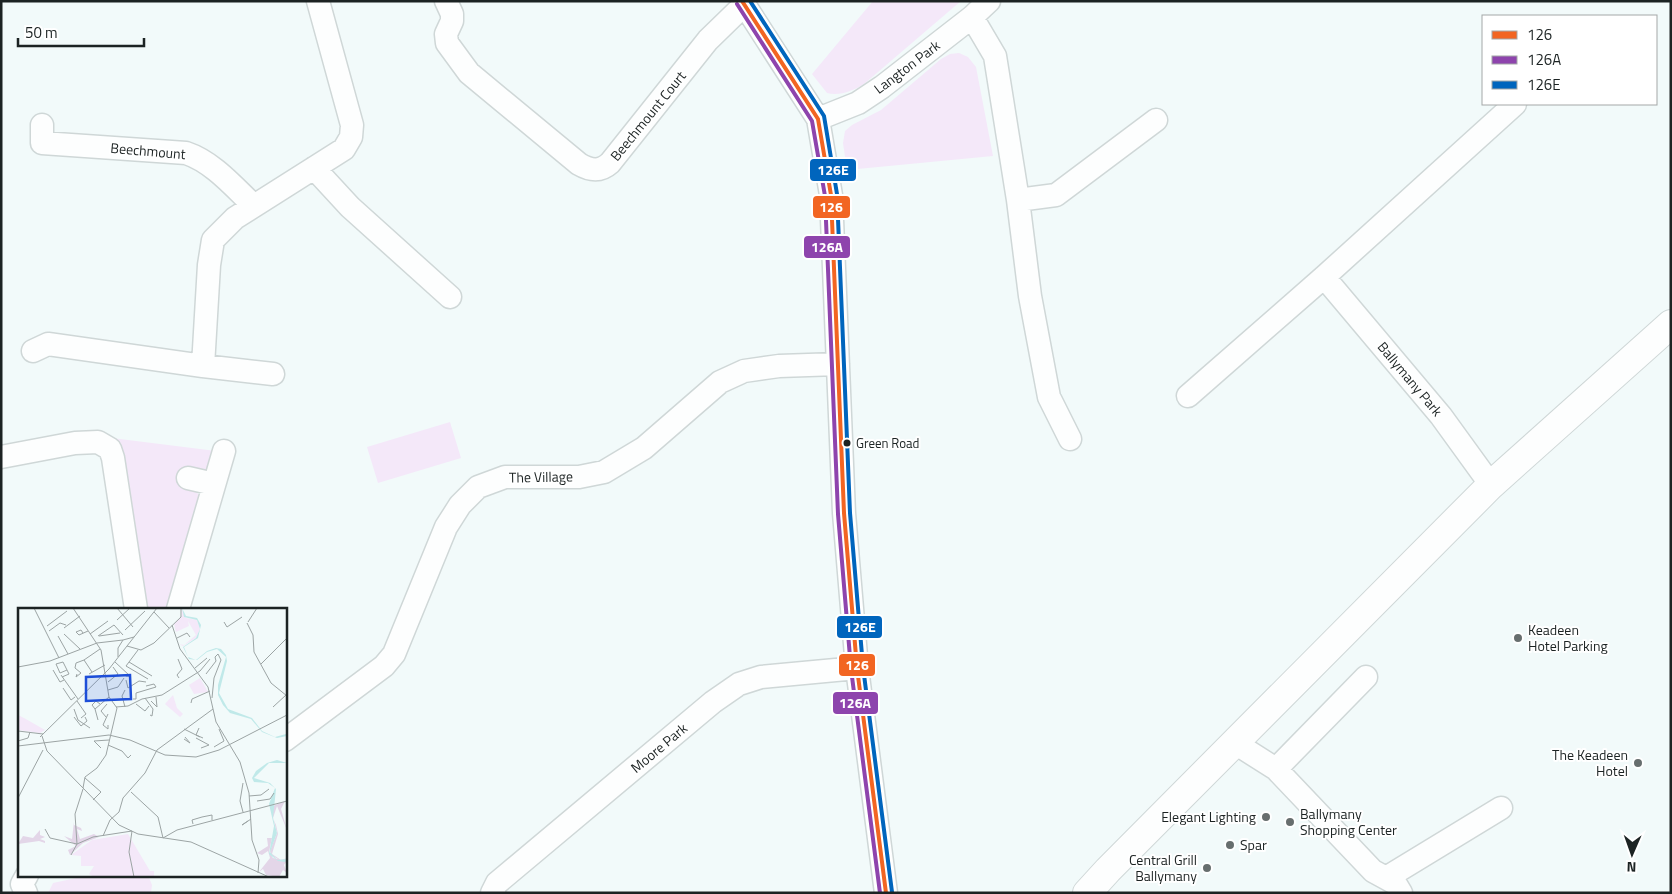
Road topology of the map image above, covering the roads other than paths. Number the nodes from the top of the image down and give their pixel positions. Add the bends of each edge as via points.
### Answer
1 (318, 1) edge
2 (446, 1) edge
3 (989, 1) edge
4 (744, 3) edge
5 (972, 17) junction
6 (1514, 105) edge
7 (818, 119) junction
8 (1156, 120) dead end
9 (42, 125) dead end
10 (314, 168) junction
11 (1018, 200) junction
12 (254, 206) junction
13 (1324, 277) junction
14 (439, 295) dead end
15 (1671, 324) edge
16 (33, 351) dead end
17 (838, 364) junction
18 (202, 366) junction
19 (273, 374) dead end
20 (1188, 396) dead end
21 (1070, 439) dead end
22 (224, 450) dead end
23 (1, 457) edge
24 (188, 478) dead end
25 (214, 484) junction
26 (1491, 485) junction
27 (136, 608) edge
28 (178, 608) edge
29 (857, 668) junction
30 (1366, 677) dead end
31 (286, 739) edge
32 (1235, 743) junction
33 (1276, 769) junction
34 (1501, 808) dead end
35 (26, 876) edge
36 (1388, 886) edge
37 (26, 893) edge
38 (492, 893) edge
39 (886, 893) edge
40 (1087, 893) edge

1 - 10 street via 352,124 344,149
2 - 4 street, Beechmount Court via 452,14 446,34 447,43 469,73 588,170 599,170 610,163 708,40
3 - 5 street, Langton Park
4 - 7 street
5 - 7 street, Langton Park via 858,103
5 - 11 street via 995,56
6 - 13 street
7 - 17 street via 831,195
8 - 11 street via 1056,194
9 - 12 street, Beechmount via 42,143 186,153 197,157
10 - 12 street
10 - 14 street
11 - 21 street via 1030,296 1049,397
12 - 18 street via 235,218 213,240
13 - 20 street
13 - 26 street, Ballymany Park via 1441,416
15 - 26 main road
16 - 18 street via 48,344
17 - 29 street via 844,512
17 - 31 street, The Village via 744,371 720,382 644,448 604,472 579,477 505,477 478,487 460,505 446,527 394,654 384,666
18 - 19 street
22 - 25 street
23 - 27 street via 75,443 98,442 110,449 114,458
24 - 25 street
25 - 28 street
26 - 32 main road
29 - 38 street, Moore Park via 761,677 739,684 497,883
29 - 39 street
30 - 33 street
32 - 33 street
32 - 40 main road
33 - 36 street
34 - 36 street
35 - 37 street via 22,884

